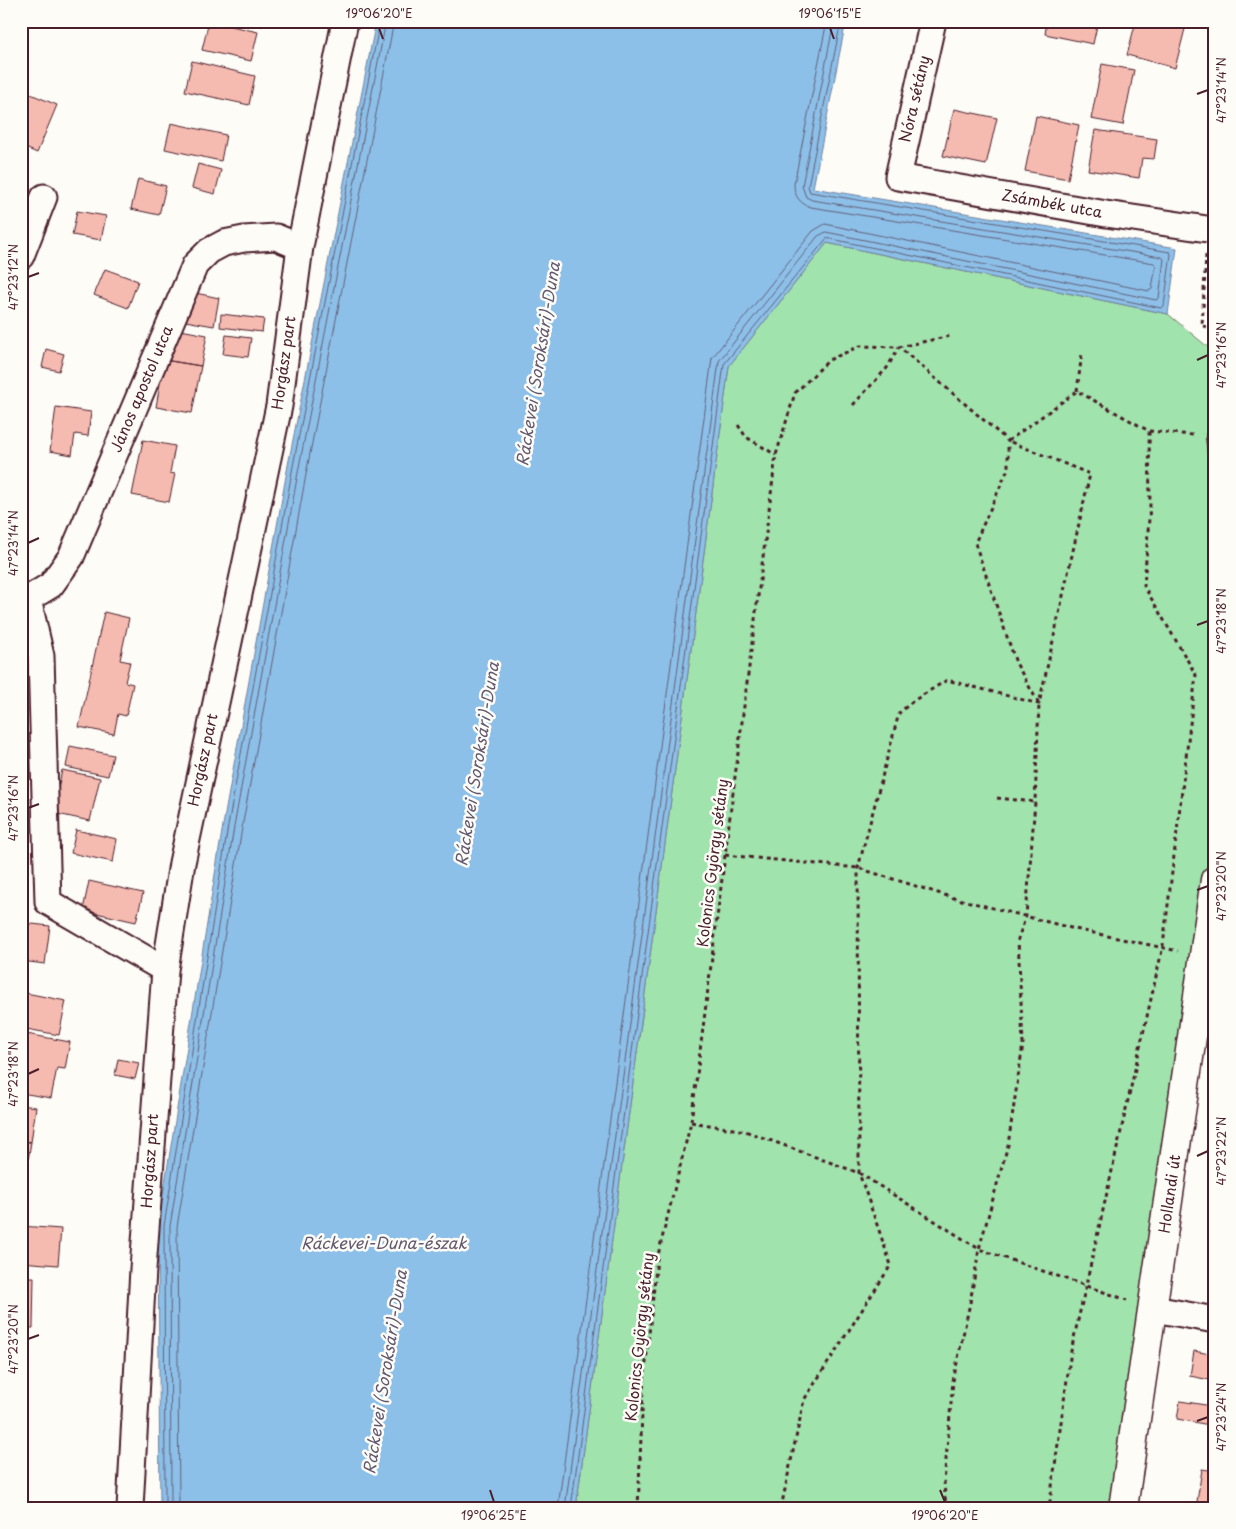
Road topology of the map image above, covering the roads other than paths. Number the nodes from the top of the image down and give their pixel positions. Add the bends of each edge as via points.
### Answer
1 (345, 21) edge
2 (933, 21) edge
3 (898, 177) joint
4 (44, 197) dead end
5 (1207, 229) road end
6 (300, 247) junction
7 (21, 256) edge
8 (1214, 434) edge
9 (1215, 455) edge
10 (25, 598) edge
11 (1215, 880) edge
12 (1209, 958) edge
13 (165, 970) junction
14 (1154, 1309) junction
15 (1215, 1320) edge
16 (130, 1508) edge
17 (1123, 1508) edge

1 - 6 street, Horgász part
2 - 3 street, Nóra sétány
3 - 5 street, Zsámbék utca
4 - 7 street
6 - 10 street, János apostol utca via 276,237 244,239 224,243 209,251 195,265 71,557 51,585
6 - 13 street, Horgász part via 279,406 184,854
8 - 9 lane
10 - 13 street via 41,656 48,902
11 - 12 street, Hollandi út
12 - 14 street, Hollandi út
13 - 16 street, Horgász part via 142,1269
14 - 15 street
14 - 17 street, Hollandi út

